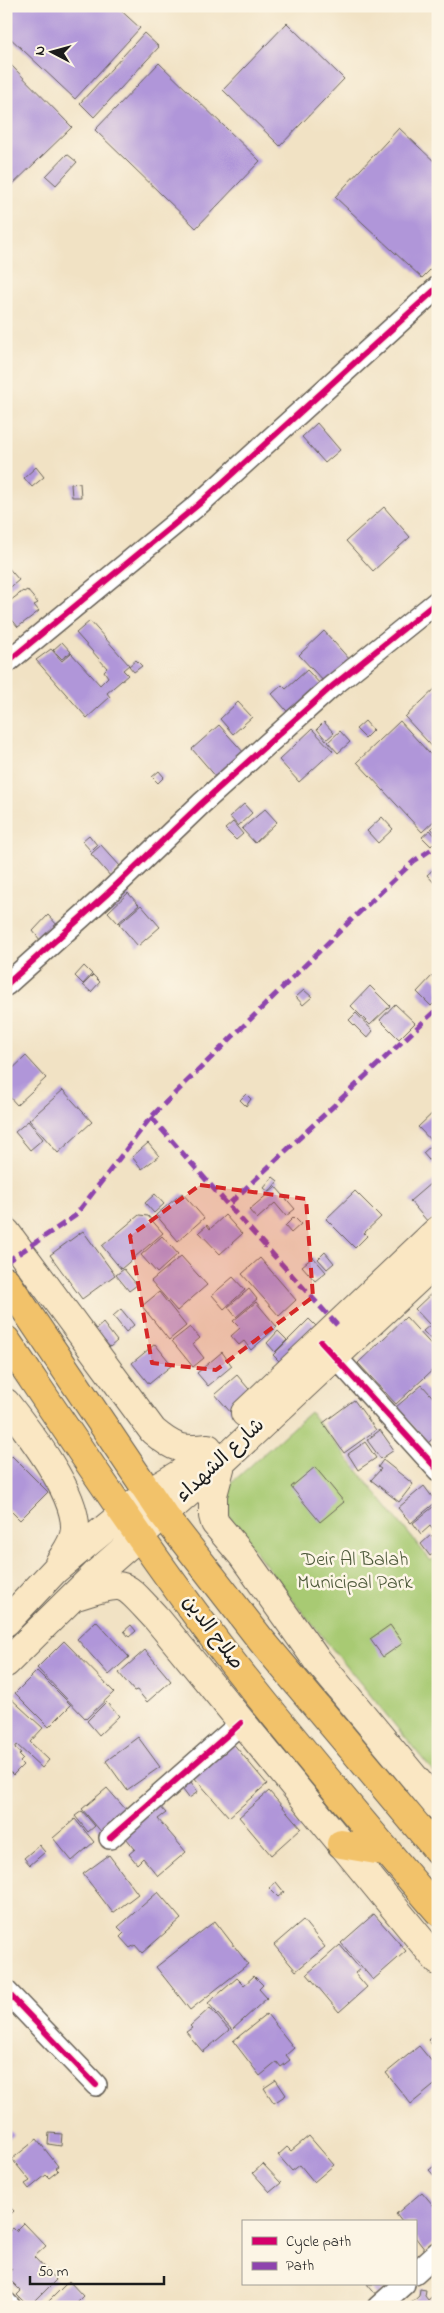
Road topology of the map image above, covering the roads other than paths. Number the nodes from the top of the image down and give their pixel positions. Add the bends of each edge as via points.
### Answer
1 (438, 287) edge
2 (438, 601) edge
3 (6, 663) edge
4 (6, 986) edge
5 (438, 1230) edge
6 (6, 1232) edge
7 (438, 1260) edge
8 (6, 1281) edge
9 (6, 1340) edge
10 (328, 1348) junction
11 (6, 1403) edge
12 (216, 1453) junction
13 (434, 1457) edge
14 (156, 1504) junction
15 (131, 1525) junction
16 (55, 1570) junction
17 (72, 1597) junction
18 (6, 1622) edge
19 (6, 1663) edge
20 (241, 1722) junction
21 (438, 1806) edge
22 (110, 1838) dead end
23 (341, 1844) junction
24 (438, 1850) edge
25 (388, 1852) junction
26 (438, 1911) edge
27 (438, 1961) edge
28 (6, 1991) edge
29 (96, 2085) dead end
30 (438, 2252) edge
31 (416, 2272) edge
32 (402, 2286) edge
33 (6, 2303) edge
34 (10, 2307) edge
35 (378, 2307) edge

1 - 3 street via 199,504
2 - 4 street via 316,701
5 - 10 main road
6 - 12 main road via 153,1431 177,1448
7 - 10 main road
8 - 14 highway, صلاح الدين
9 - 15 highway, صلاح الدين
10 - 12 main road, شارع الشهداء
10 - 13 street
11 - 16 main road via 31,1435 72,1506 75,1527 72,1541
12 - 14 main road, شارع الشهداء
12 - 21 main road via 215,1523 242,1555 316,1659
14 - 15 main road, شارع الشهداء
14 - 24 highway, صلاح الدين via 261,1640
15 - 16 main road
15 - 17 main road
15 - 25 highway, صلاح الدين via 224,1652
16 - 18 main road
17 - 19 main road
17 - 20 main road via 114,1584 128,1588 157,1618
20 - 22 street
20 - 23 main road
23 - 25 highway
23 - 27 main road
25 - 26 highway, صلاح الدين
28 - 29 street
30 - 31 street
32 - 35 street
33 - 34 street

